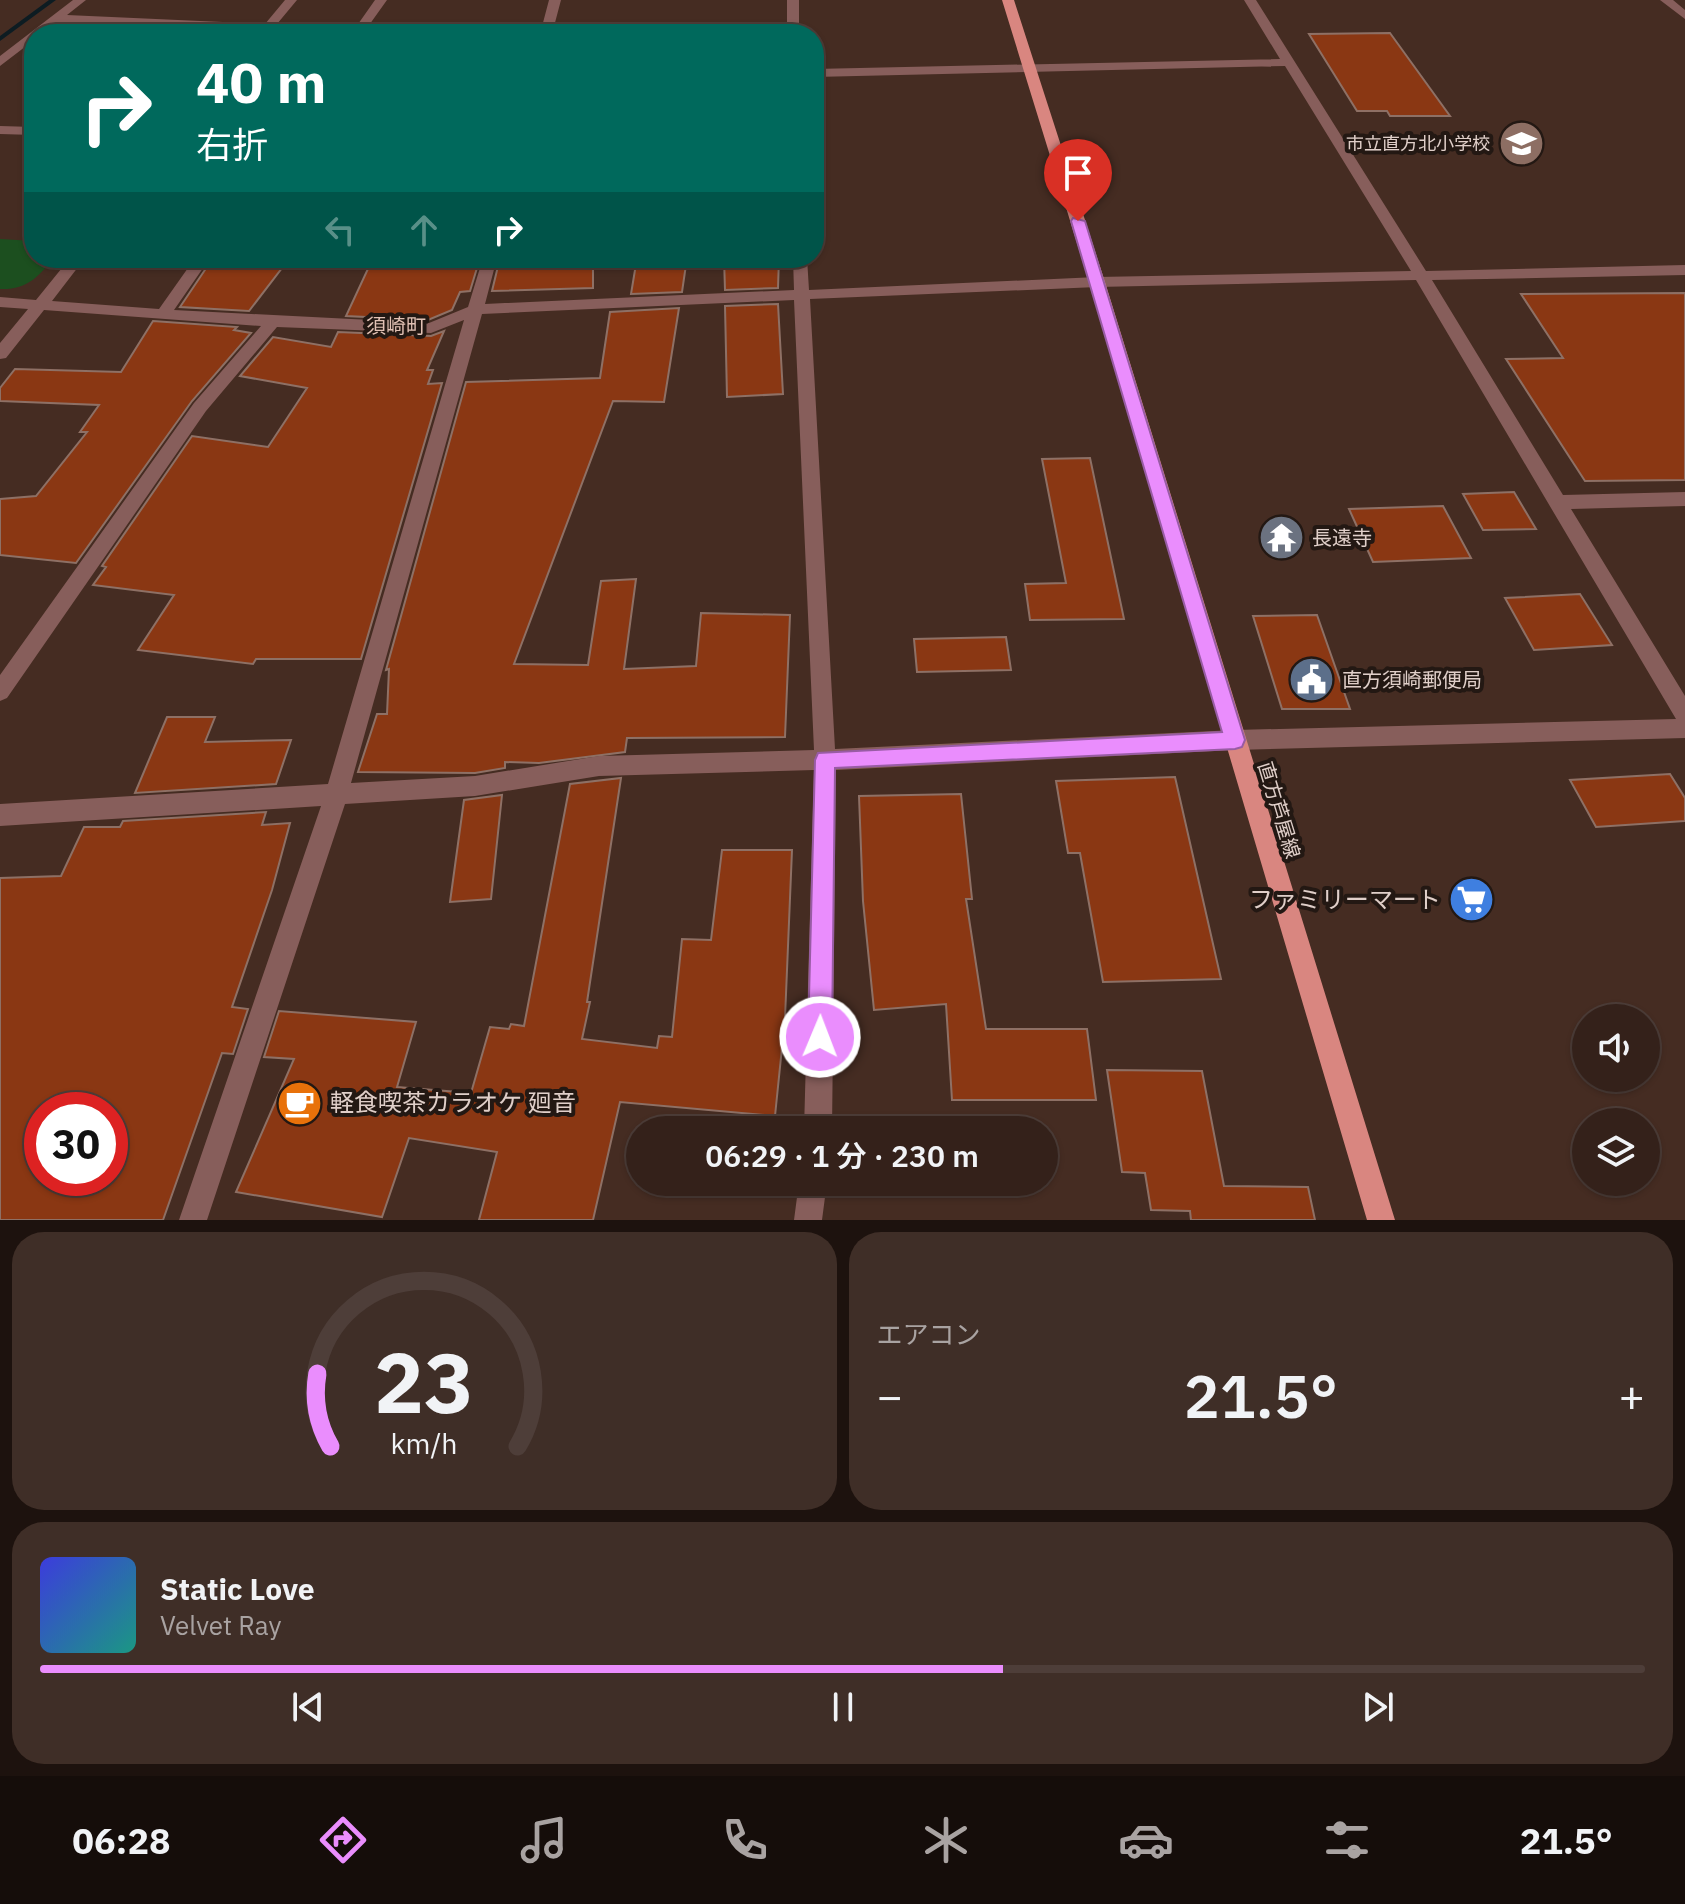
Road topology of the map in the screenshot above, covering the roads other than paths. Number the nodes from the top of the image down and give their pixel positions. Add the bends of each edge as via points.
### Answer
1 (80, 0) edge
2 (291, 0) edge
3 (381, 0) edge
4 (555, 0) edge
5 (793, 0) edge
6 (1008, 0) edge
7 (1250, 0) edge
8 (1666, 0) edge
9 (1685, 16) edge
10 (53, 18) junction
11 (46, 24) edge
12 (160, 24) edge
13 (271, 24) edge
14 (364, 24) edge
15 (549, 24) edge
16 (793, 24) edge
17 (24, 42) edge
18 (0, 62) edge
19 (1287, 62) junction
20 (1030, 68) junction
21 (824, 73) edge
22 (0, 130) edge
23 (24, 131) edge
24 (70, 268) edge
25 (196, 268) edge
26 (488, 268) edge
27 (800, 268) edge
28 (1685, 270) edge
29 (1421, 275) junction
30 (1097, 282) junction
31 (801, 293) junction
32 (0, 302) edge
33 (41, 304) junction
34 (478, 309) junction
35 (164, 313) junction
36 (273, 322) junction
37 (0, 354) edge
38 (1685, 499) edge
39 (1557, 502) junction
40 (0, 692) edge
41 (1685, 715) edge
42 (1685, 728) edge
43 (1235, 740) junction
44 (825, 760) junction
45 (337, 793) junction
46 (0, 815) edge
47 (818, 1116) edge
48 (811, 1196) edge
49 (193, 1220) edge
50 (808, 1220) edge
51 (1381, 1220) edge

1 - 10 street
2 - 13 street
3 - 14 street
4 - 15 street
5 - 16 street
6 - 20 main road, 直方芦屋線
7 - 19 street
8 - 9 street
10 - 11 street
10 - 12 street
17 - 18 street
19 - 20 street
19 - 29 street
20 - 21 street
20 - 30 main road, 直方芦屋線
22 - 23 street
24 - 33 street
25 - 35 street
26 - 34 street
27 - 31 street
28 - 29 street
29 - 30 street
29 - 39 street
30 - 31 street
30 - 43 main road, 直方芦屋線
31 - 34 street
31 - 44 street
32 - 33 street
33 - 35 street
33 - 37 street
34 - 36 street via 431,328
34 - 45 street
35 - 36 street
36 - 40 street via 200,407
38 - 39 street
39 - 41 street
42 - 43 street
43 - 44 street
43 - 51 main road, 直方芦屋線
44 - 45 street via 599,766 475,786
44 - 47 street
45 - 46 street
45 - 49 street
48 - 50 street

